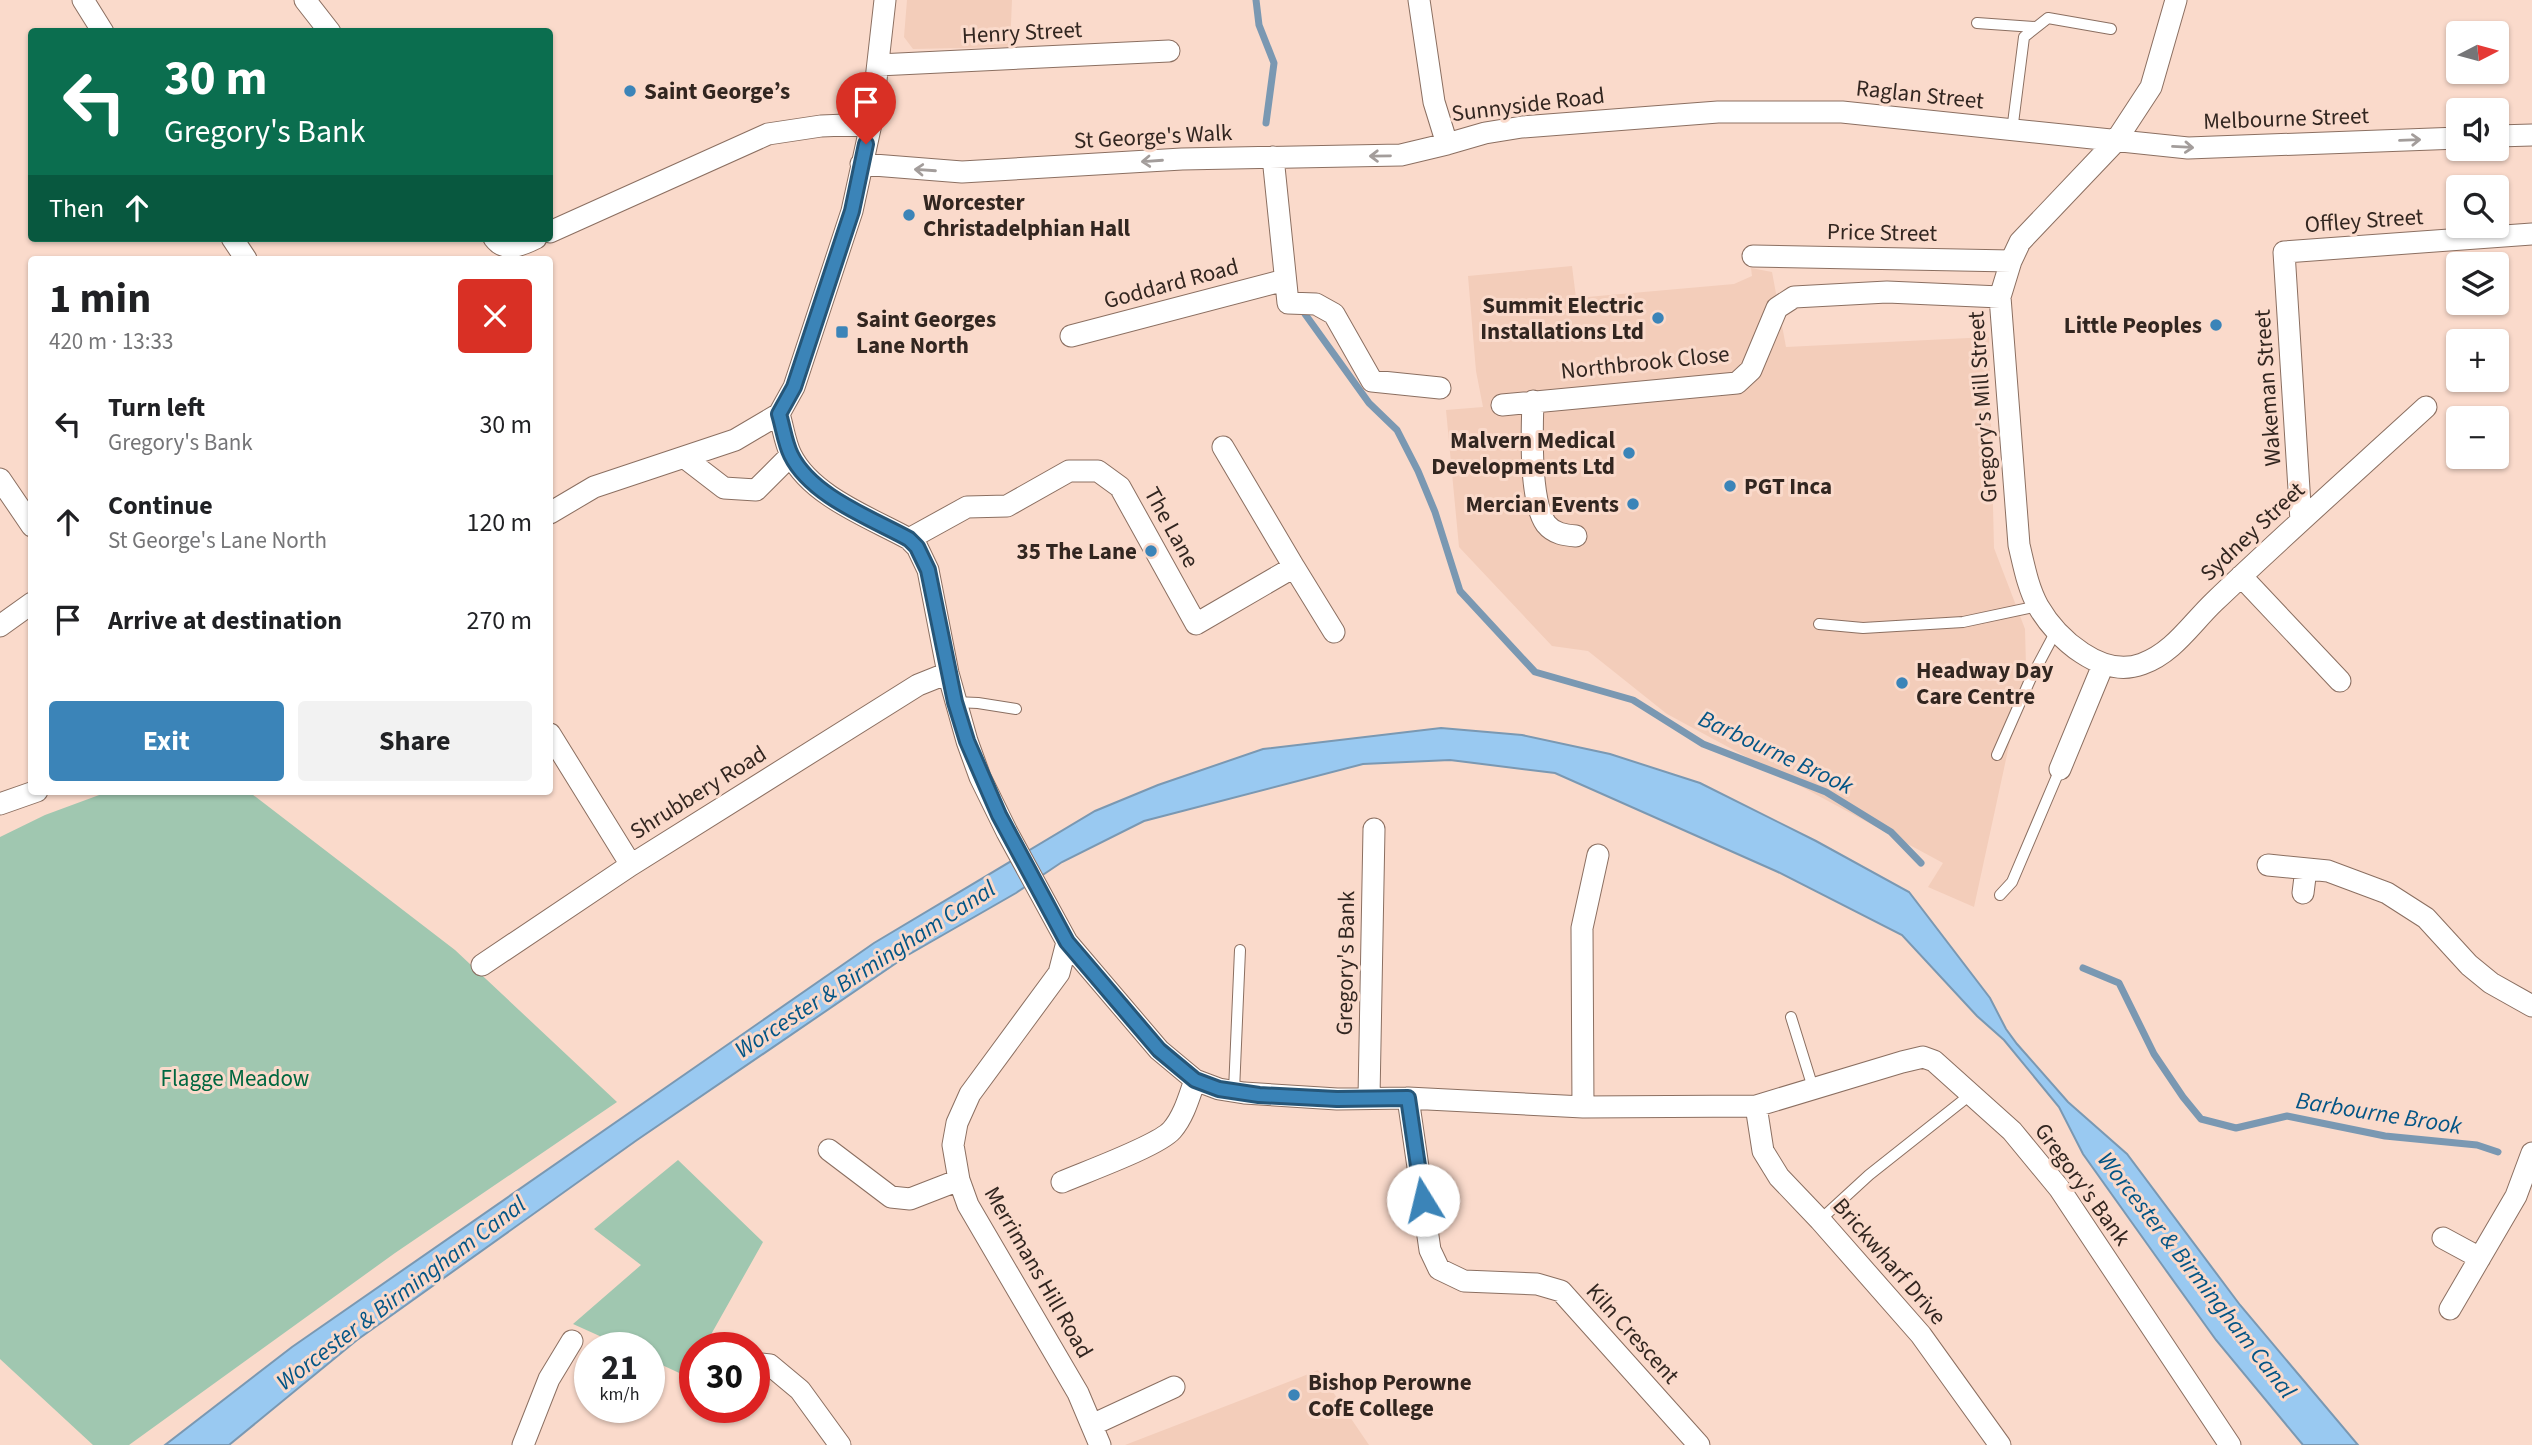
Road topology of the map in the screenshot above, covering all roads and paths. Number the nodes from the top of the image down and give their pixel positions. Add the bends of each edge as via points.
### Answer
1 (83, 0) edge
2 (305, 0) edge
3 (885, 0) edge
4 (1419, 0) edge
5 (2176, 0) edge
6 (1977, 23) dead end
7 (2035, 27) junction
8 (100, 28) edge
9 (327, 28) edge
10 (2111, 29) dead end
11 (1169, 51) dead end
12 (878, 65) junction
13 (1718, 112) joint
14 (870, 124) junction
15 (2012, 131) junction
16 (2532, 135) edge
17 (2509, 136) edge
18 (2446, 138) edge
19 (2115, 142) junction
20 (1447, 144) junction
21 (1273, 157) junction
22 (861, 164) junction
23 (553, 231) edge
24 (2532, 234) edge
25 (497, 242) edge
26 (527, 242) edge
27 (2284, 252) joint
28 (1753, 256) dead end
29 (2011, 261) junction
30 (1285, 280) junction
31 (2000, 297) junction
32 (1071, 337) dead end
33 (1440, 388) dead end
34 (1533, 401) junction
35 (1502, 405) dead end
36 (2426, 407) dead end
37 (779, 414) junction
38 (1223, 447) dead end
39 (791, 455) junction
40 (685, 458) junction
41 (1, 482) edge
42 (553, 511) edge
43 (28, 520) edge
44 (2301, 521) junction
45 (1576, 536) dead end
46 (909, 539) junction
47 (1294, 567) junction
48 (2241, 576) junction
49 (28, 606) edge
50 (2038, 606) junction
51 (1819, 624) dead end
52 (0, 626) edge
53 (2056, 631) junction
54 (1334, 632) dead end
55 (2103, 665) junction
56 (948, 673) junction
57 (2340, 681) dead end
58 (955, 702) junction
59 (1016, 709) dead end
60 (553, 739) edge
61 (1997, 755) dead end
62 (2060, 769) joint
63 (28, 794) edge
64 (0, 804) edge
65 (1374, 829) dead end
66 (1598, 855) dead end
67 (631, 865) junction
68 (2268, 865) dead end
69 (2306, 869) junction
70 (2302, 893) dead end
71 (2000, 895) dead end
72 (1067, 942) junction
73 (1240, 950) dead end
74 (482, 965) dead end
75 (2532, 1006) edge
76 (1791, 1017) dead end
77 (1195, 1080) junction
78 (1234, 1091) junction
79 (1814, 1091) junction
80 (1970, 1095) junction
81 (1369, 1097) junction
82 (1408, 1098) junction
83 (1756, 1106) junction
84 (1583, 1107) junction
85 (829, 1150) dead end
86 (2532, 1153) edge
87 (959, 1180) junction
88 (1062, 1182) dead end
89 (1820, 1220) junction
90 (2443, 1238) dead end
91 (2480, 1258) junction
92 (2450, 1310) dead end
93 (572, 1341) dead end
94 (770, 1365) edge
95 (1174, 1387) dead end
96 (1092, 1424) junction
97 (1991, 1440) edge
98 (523, 1445) edge
99 (840, 1445) edge
100 (1100, 1445) edge
101 (1699, 1445) edge
102 (2230, 1445) edge

1 - 8 street
2 - 9 street
3 - 12 street
4 - 20 street, Sunnyside Road via 1434,102
5 - 19 street, Gregory's Mill Street via 2151,87
6 - 7 lane
7 - 10 lane via 2049,18
7 - 15 lane via 2024,37
11 - 12 street, Henry Street
12 - 14 street
13 - 15 street, Raglan Street via 1842,112
13 - 20 street, Sunnyside Road via 1522,128
14 - 22 street
14 - 23 street via 768,134
15 - 19 street, Raglan Street
16 - 17 street
19 -> 18 street, Melbourne Street via 2188,148
19 - 29 street, Gregory's Mill Street via 2020,242
20 -> 21 street, St George's Walk via 1401,155
21 -> 22 street, St George's Walk via 962,172
21 - 30 street
22 - 37 street via 852,211 794,387
24 - 27 street, Offley Street
25 - 26 street via 516,247
27 - 44 street, Wakeman Street
28 - 29 street, Price Street
29 - 31 street, Gregory's Mill Street
30 - 32 street, Goddard Road
30 - 33 street via 1288,303 1317,304 1334,314 1372,382
31 - 34 street, Northbrook Close via 1887,292 1794,297 1777,308 1751,370 1737,383
31 - 50 street, Gregory's Mill Street via 2019,545
34 - 35 street, Northbrook Close
34 - 45 street via 1538,500 1546,525 1559,534
36 - 44 street, Sydney Street
37 - 39 street
37 - 40 street via 735,440
38 - 47 street
39 - 40 street via 756,490 724,488
39 - 46 street via 809,480 828,495
40 - 42 street via 594,487
41 - 43 street
44 - 48 street, Sydney Street
46 - 47 street, The Lane via 967,507 1007,506 1069,471 1098,471 1120,487 1196,624
46 - 56 street, Gregory's Bank via 928,570
47 - 54 street
48 - 55 street, Sydney Street via 2166,653 2126,668
48 - 57 street
49 - 52 street
50 - 51 lane via 1963,622 1863,628
50 - 53 street, Gregory's Mill Street
53 - 55 street, Gregory's Mill Street
53 - 61 lane
55 - 62 street
56 - 58 street, Gregory's Bank
56 - 67 street, Shrubbery Road via 918,685
58 - 59 lane
58 - 72 street, Gregory's Bank via 980,777
60 - 67 street
62 - 71 lane via 2012,882
63 - 64 street
65 - 81 street, Gregory's Bank
66 - 84 street via 1582,928
67 - 74 street, Shrubbery Road
68 - 69 street
69 - 70 street
69 - 75 street via 2328,871 2387,893 2426,918 2491,983
72 - 77 street, Gregory's Bank via 1159,1050
72 - 87 street, Merrimans Hill Road via 1059,973 970,1094 957,1122 953,1145
73 - 78 lane
76 - 79 lane
77 - 78 street, Gregory's Bank
77 - 88 street via 1171,1132
78 - 81 street, Gregory's Bank
79 - 80 street, Gregory's Bank via 1923,1057 1934,1061
79 - 83 street, Gregory's Bank
80 - 89 lane
80 - 102 street, Gregory's Bank via 2012,1131 2059,1188
81 - 82 street, Gregory's Bank
82 - 84 street, Gregory's Bank
82 - 101 street, Kiln Crescent via 1430,1250 1439,1269 1464,1281 1536,1284 1561,1291
83 - 84 street, Gregory's Bank
83 - 89 street, Brickwharf Drive via 1763,1151 1779,1177
85 - 87 street via 891,1197 910,1199
86 - 91 street via 2516,1196
87 - 96 street, Merrimans Hill Road via 980,1228
89 - 97 street, Brickwharf Drive via 1921,1335
90 - 91 street
91 - 92 street
93 - 98 street via 549,1379
94 - 99 street via 800,1390
95 - 96 street
96 - 100 street, Merrimans Hill Road

